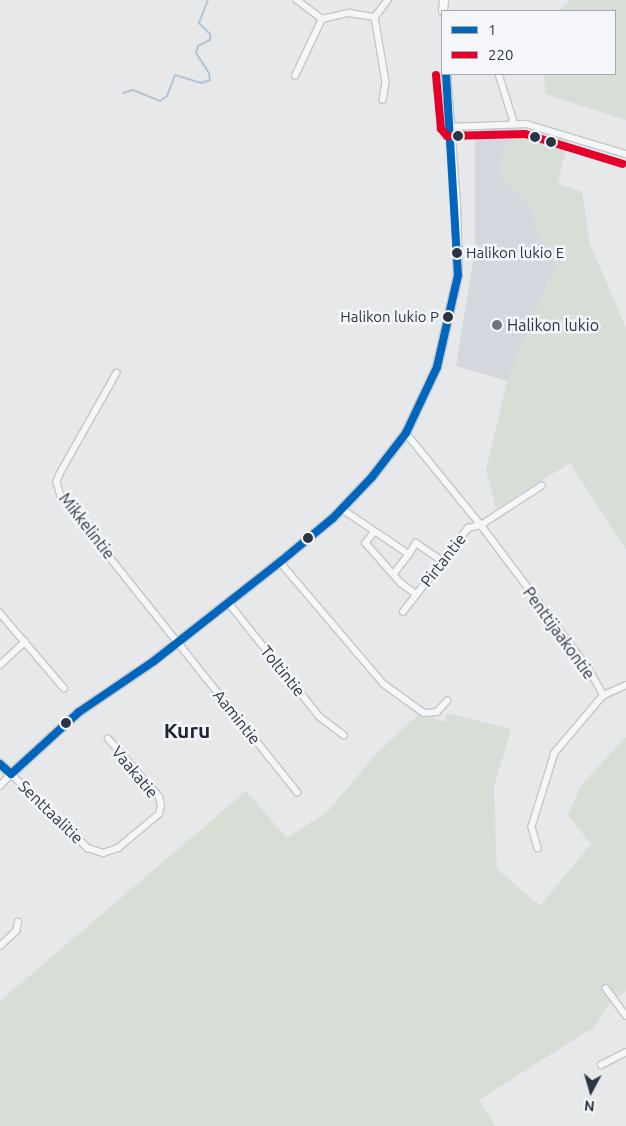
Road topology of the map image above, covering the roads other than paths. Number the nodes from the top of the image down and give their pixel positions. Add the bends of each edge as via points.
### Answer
1 (297, 0) edge
2 (388, 0) edge
3 (375, 17) junction
4 (322, 19) junction
5 (446, 75) edge
6 (499, 75) edge
7 (294, 76) dead end
8 (383, 100) dead end
9 (514, 122) junction
10 (451, 127) junction
11 (626, 154) edge
12 (117, 373) dead end
13 (406, 433) junction
14 (541, 486) dead end
15 (342, 509) junction
16 (480, 525) junction
17 (374, 533) junction
18 (409, 554) junction
19 (441, 560) junction
20 (280, 562) junction
21 (393, 575) junction
22 (416, 594) junction
23 (228, 602) junction
24 (403, 612) dead end
25 (0, 613) edge
26 (25, 642) junction
27 (178, 642) junction
28 (0, 665) edge
29 (626, 685) edge
30 (64, 688) dead end
31 (604, 695) junction
32 (447, 701) dead end
33 (344, 735) dead end
34 (108, 739) dead end
35 (0, 764) edge
36 (11, 774) junction
37 (0, 786) edge
38 (298, 792) dead end
39 (161, 806) joint
40 (538, 848) dead end
41 (18, 922) dead end
42 (0, 946) edge
43 (606, 988) dead end
44 (626, 1016) edge
45 (626, 1052) edge
46 (601, 1065) dead end

1 - 4 street
2 - 3 street
3 - 4 street via 349,13
3 - 8 street via 386,82
4 - 7 street
5 - 10 street
6 - 9 street
9 - 10 street
9 - 11 street
10 - 13 street via 458,275 437,367
12 - 27 street, Mikkelintie via 60,474 58,489
13 - 15 street
13 - 16 street, Penttijaakontie
14 - 16 street, Pirtantie
15 - 17 street
15 - 20 street
16 - 19 street, Pirtantie via 468,528
16 - 31 street, Penttijaakontie via 587,666
17 - 18 street
17 - 21 street via 366,543
18 - 19 street via 416,543
18 - 21 street
19 - 22 street, Pirtantie
20 - 23 street
20 - 32 street via 384,684 424,712 437,712
21 - 22 street
22 - 24 street, Pirtantie
23 - 27 street
23 - 33 street, Toltintie via 320,717
25 - 26 street
26 - 28 street
26 - 30 street
27 - 36 street via 79,712
27 - 38 street, Aamintie
29 - 31 street
31 - 40 street, Penttijaakontie via 555,753 532,826
34 - 39 street, Vaakatie via 159,797
35 - 36 street
36 - 37 street
36 - 39 street, Senttaalitie via 78,839 96,852 118,848 159,814
41 - 42 street via 16,931
43 - 44 street
45 - 46 street

